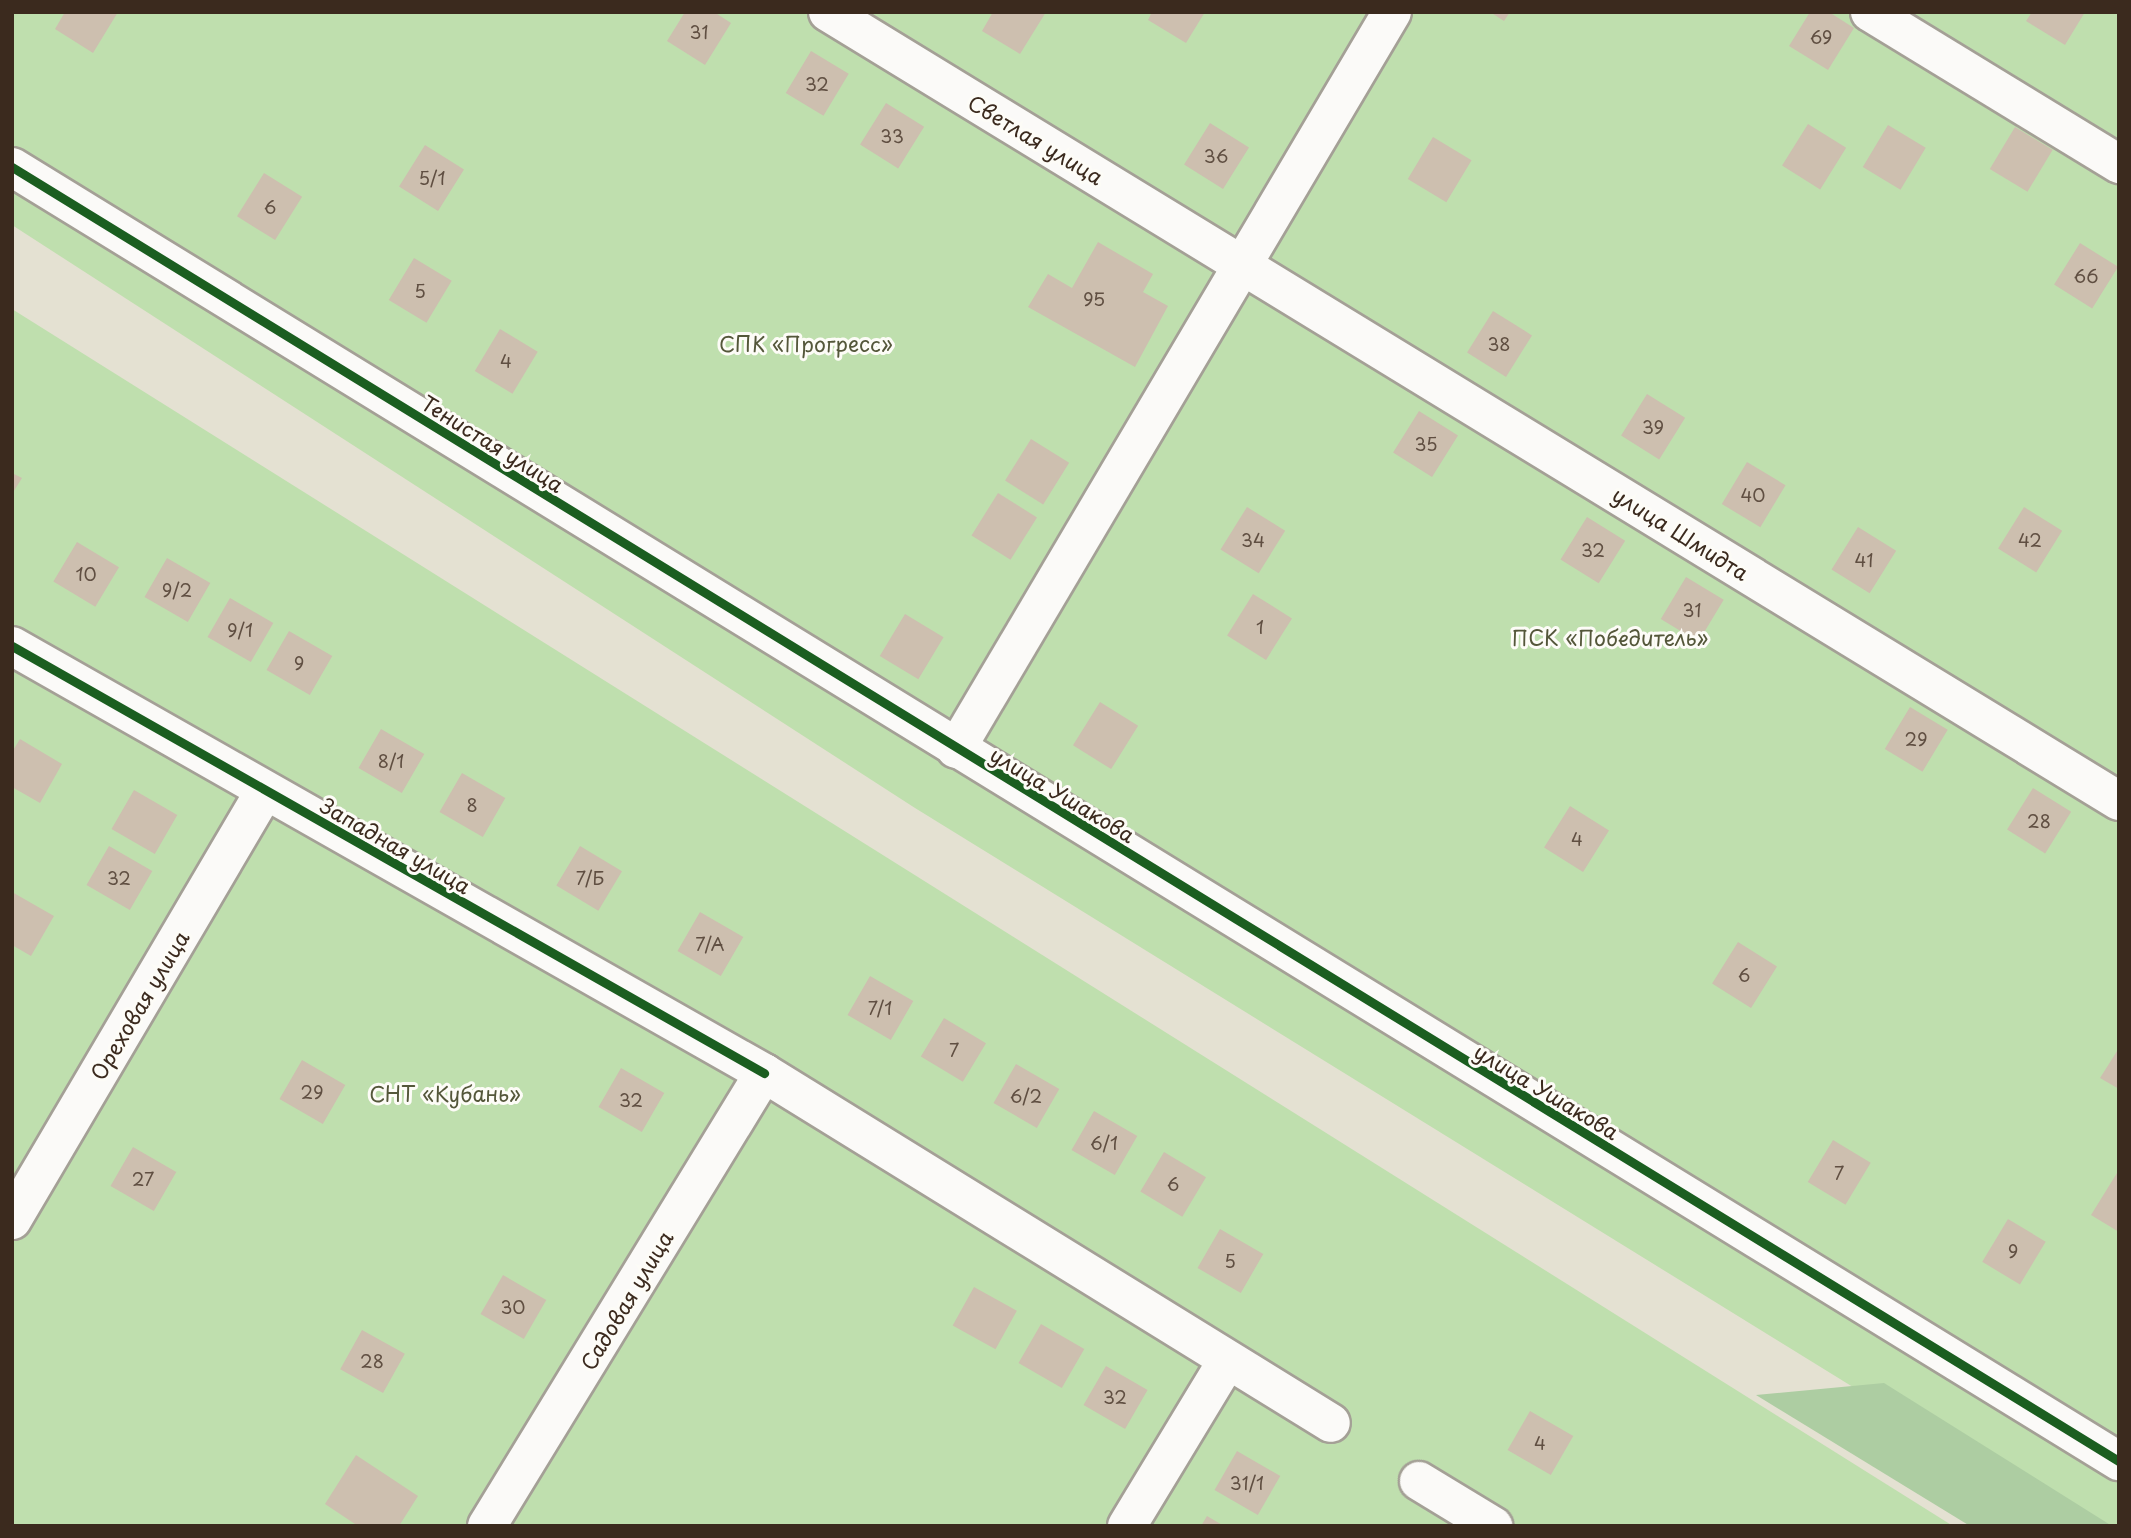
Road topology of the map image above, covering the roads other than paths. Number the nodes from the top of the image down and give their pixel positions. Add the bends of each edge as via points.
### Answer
1 (828, 12) edge
2 (1392, 12) edge
3 (1870, 12) edge
4 (2119, 164) edge
5 (12, 167) edge
6 (1244, 265) junction
7 (12, 646) edge
8 (956, 749) junction
9 (265, 791) junction
10 (2119, 802) edge
11 (764, 1073) junction
12 (12, 1220) edge
13 (1225, 1364) junction
14 (1331, 1423) dead end
15 (2119, 1461) edge
16 (1419, 1481) dead end
17 (487, 1526) edge
18 (1127, 1526) edge
19 (1493, 1526) edge

1 - 6 street, Светлая улица
2 - 6 street
3 - 4 street
5 - 8 street, Тенистая улица
6 - 8 street
6 - 10 street, улица Шмидта
7 - 9 street, Западная улица
8 - 15 street, улица Ушакова
9 - 11 street, Западная улица
9 - 12 street, Ореховая улица
11 - 13 street, Западная улица
11 - 17 street, Садовая улица
13 - 14 street, Западная улица
13 - 18 street
16 - 19 street

